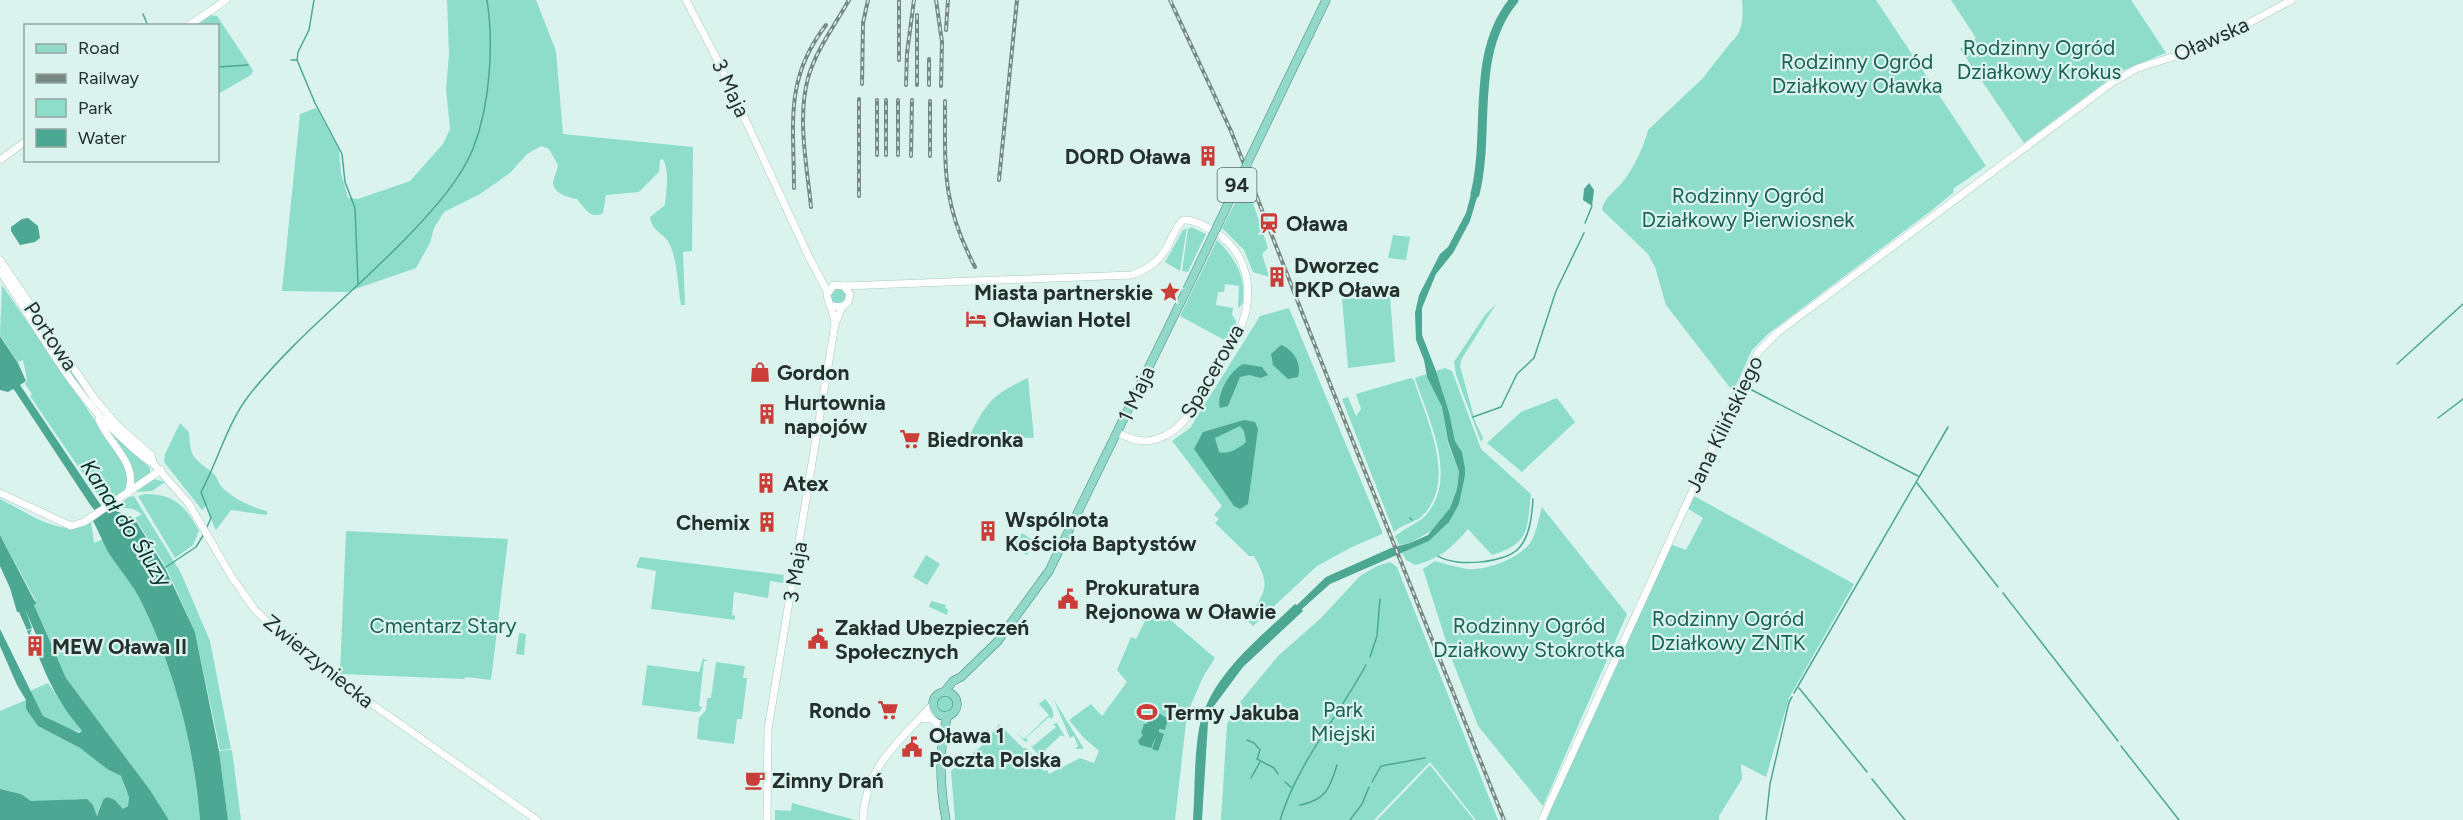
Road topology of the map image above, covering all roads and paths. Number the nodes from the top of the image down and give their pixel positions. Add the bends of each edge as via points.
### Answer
1 (225, 0) edge
2 (686, 0) edge
3 (1326, 0) edge
4 (2292, 0) edge
5 (191, 24) edge
6 (2162, 61) joint
7 (24, 142) edge
8 (0, 160) edge
9 (0, 260) edge
10 (0, 271) edge
11 (818, 275) junction
12 (834, 285) junction
13 (862, 285) junction
14 (844, 286) junction
15 (827, 291) junction
16 (849, 294) junction
17 (832, 306) junction
18 (842, 307) junction
19 (835, 324) junction
20 (101, 413) junction
21 (1118, 433) junction
22 (153, 463) joint
23 (161, 470) junction
24 (128, 493) junction
25 (0, 494) edge
26 (949, 693) junction
27 (939, 711) junction
28 (924, 718) junction
29 (911, 728) junction
30 (943, 741) junction
31 (530, 814) junction
32 (537, 820) edge
33 (546, 820) edge
34 (767, 820) edge
35 (863, 820) edge
36 (946, 820) edge
37 (1542, 820) edge

1 - 5 street
2 - 11 street, 3 Maja
3 - 21 main road, 1 Maja / 94, bridge
4 - 6 street, Oławska via 2204,47
6 - 37 street, Jana Kilińskiego via 2138,68 2113,82 1778,332 1759,351
7 - 8 street
9 - 20 street, Portowa
10 - 20 street, Portowa via 86,400
11 - 12 street
11 - 15 street, 3 Maja
12 - 14 street
12 - 15 street
13 - 14 street
13 - 16 street
13 - 21 street, Spacerowa via 1131,275 1157,261 1183,220 1192,220 1217,234 1233,248 1248,283 1239,332 1181,425 1164,436 1142,442
14 - 16 street
15 - 17 street
16 - 18 street
17 - 18 street
17 - 19 street, 3 Maja
18 - 19 street, 3 Maja
19 - 34 street, 3 Maja via 768,729
20 - 22 street, Portowa via 151,455
20 - 24 street via 99,422 129,468 132,480
21 - 26 main road, 1 Maja / 94 via 1049,571 1007,629
22 - 23 street, Zwierzyniecka
23 - 24 street
23 - 31 street, Zwierzyniecka via 197,516 255,610 278,632 342,683
24 - 25 street via 91,518 71,526
26 - 27 main road, 94 via 936,696
26 - 27 main road, 94 via 957,701 956,708
27 - 28 street
27 - 29 street via 918,718
27 - 30 main road, 94
28 - 29 street
28 - 30 street via 937,723 938,739
29 - 35 street via 872,777
30 - 36 main road, 94
31 - 32 street, Zwierzyniecka
31 - 33 street, Zwierzyniecka

